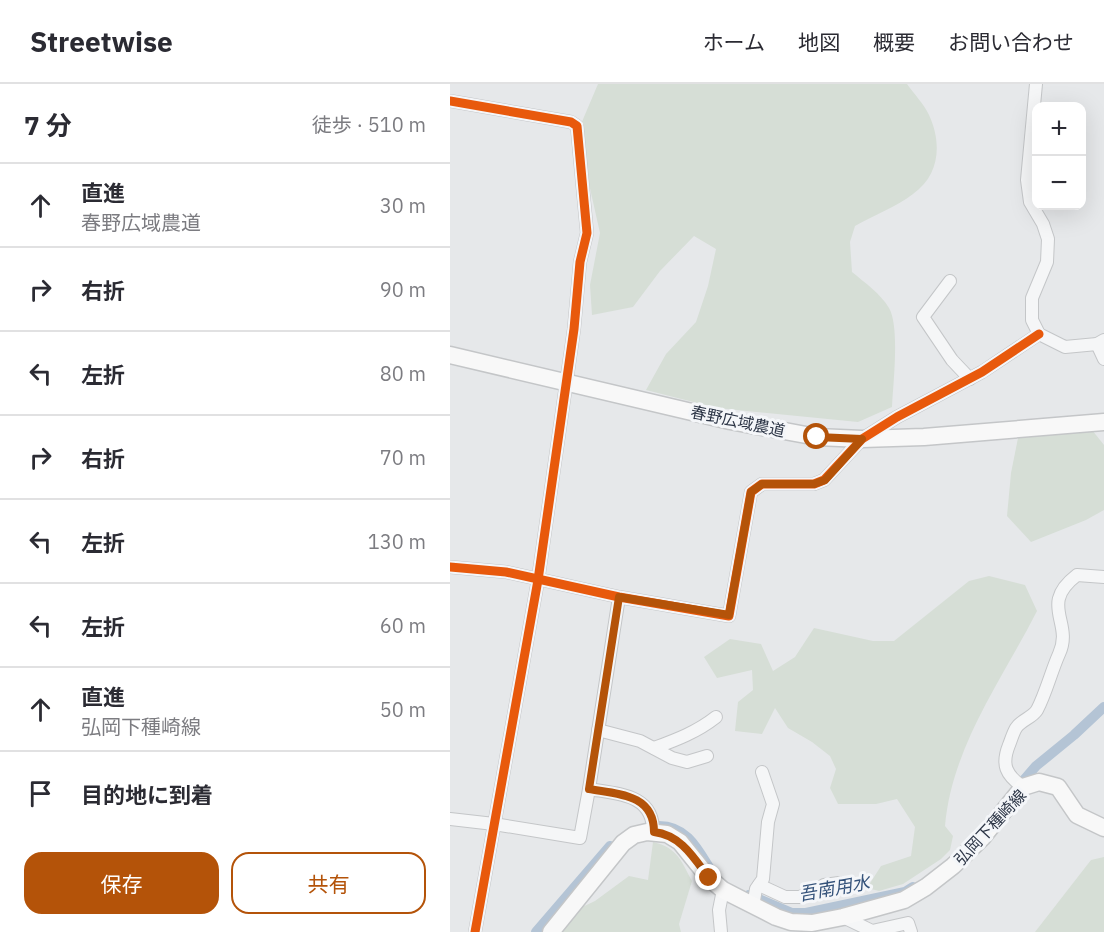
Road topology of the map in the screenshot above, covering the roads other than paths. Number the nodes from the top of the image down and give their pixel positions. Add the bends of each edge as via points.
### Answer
1 (1036, 84) edge
2 (450, 101) edge
3 (950, 281) dead end
4 (1039, 334) junction
5 (1101, 342) edge
6 (450, 355) edge
7 (1104, 359) edge
8 (970, 379) junction
9 (572, 383) junction
10 (1104, 422) edge
11 (862, 439) junction
12 (450, 567) edge
13 (1104, 577) edge
14 (538, 580) junction
15 (619, 597) junction
16 (716, 717) dead end
17 (598, 730) junction
18 (654, 748) junction
19 (707, 756) dead end
20 (762, 772) dead end
21 (1018, 784) junction
22 (589, 789) junction
23 (450, 819) edge
24 (495, 824) junction
25 (654, 826) junction
26 (1104, 828) edge
27 (839, 883) dead end
28 (723, 890) junction
29 (755, 895) junction
30 (843, 917) junction
31 (475, 932) edge
32 (550, 932) edge
33 (721, 932) edge
34 (911, 932) edge

1 - 4 street via 1027,180 1030,202 1048,239 1047,262 1032,298 1032,320
2 - 9 street via 577,126 587,233 580,262
3 - 8 street via 923,317
4 - 5 street via 1065,347
4 - 8 street
5 - 7 street
6 - 9 main road, 春野広域農道
8 - 11 street
9 - 11 main road, 春野広域農道 via 779,431
9 - 14 street
10 - 11 main road, 春野広域農道
11 - 15 street via 825,480 814,484 762,484 751,492 729,615
12 - 14 street via 506,572
13 - 21 street via 1077,575 1059,595 1057,606 1064,639 1061,652 1036,713 1016,727 1005,755 1007,773
14 - 15 street
14 - 24 street
15 - 17 street
16 - 18 street via 679,739
17 - 18 street
17 - 22 street
18 - 19 street via 687,762
20 - 29 street via 773,804 763,879
21 - 26 main road, 弘岡下種崎線 via 1039,782 1058,788 1077,815
21 - 30 main road, 弘岡下種崎線 via 982,838 926,887 904,900
22 - 24 street via 580,838
22 - 25 street via 633,797 651,812
23 - 24 street
24 - 31 street
25 - 28 main road, 弘岡下種崎線 via 680,842
25 - 32 main road via 628,838
27 - 29 street via 824,885 799,897
28 - 29 main road, 弘岡下種崎線
28 - 33 street via 719,910
29 - 30 main road, 弘岡下種崎線 via 791,922
30 - 34 street via 872,930 908,923

